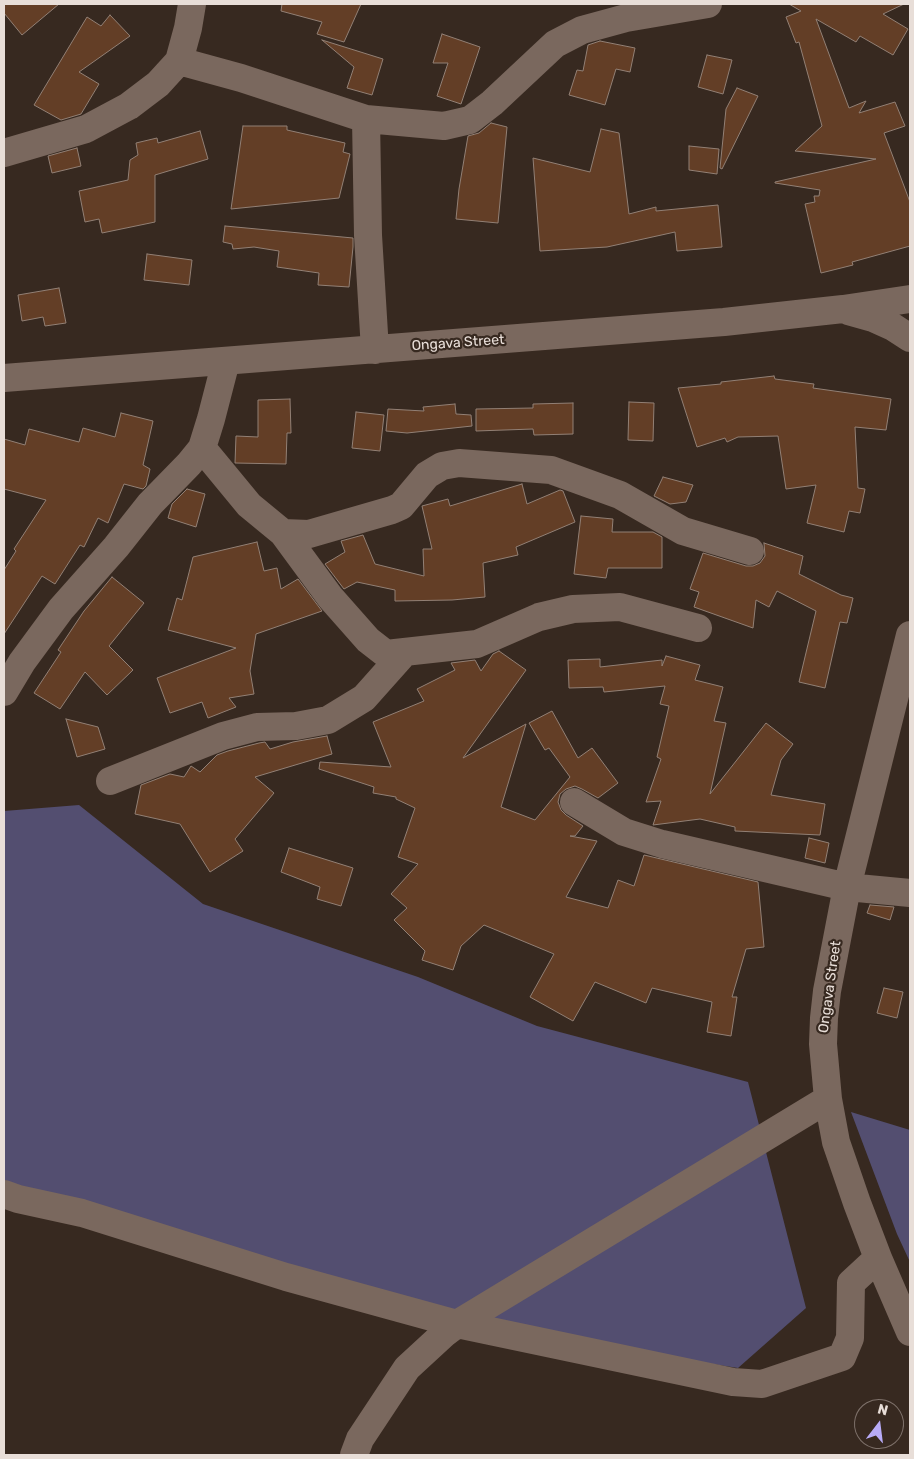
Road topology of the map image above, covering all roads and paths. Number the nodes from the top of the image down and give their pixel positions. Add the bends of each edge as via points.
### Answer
1 (192, 4) edge
2 (708, 4) edge
3 (179, 62) junction
4 (366, 119) junction
5 (4, 153) edge
6 (910, 299) edge
7 (843, 310) junction
8 (910, 338) edge
9 (375, 350) junction
10 (226, 361) junction
11 (4, 378) edge
12 (202, 448) junction
13 (283, 533) junction
14 (750, 551) dead end
15 (698, 628) dead end
16 (910, 635) edge
17 (404, 652) junction
18 (4, 692) edge
19 (110, 781) dead end
20 (574, 802) dead end
21 (847, 887) junction
22 (910, 893) edge
23 (828, 1099) junction
24 (4, 1194) edge
25 (878, 1258) junction
26 (457, 1324) junction
27 (910, 1332) edge
28 (354, 1455) edge

1 - 3 street
2 - 4 street via 626,18 582,30 555,44 470,120 444,126
3 - 4 street via 241,78
3 - 5 street via 158,84 105,120 86,129
4 - 9 street via 368,235
6 - 7 street, Ongava Street
7 - 8 street via 874,318
7 - 9 street, Ongava Street
9 - 10 street, Ongava Street
10 - 11 street, Ongava Street
10 - 12 street
12 - 13 street via 249,505
12 - 18 street via 61,609
13 - 14 street via 308,534 392,510 401,506 427,475 442,466 460,463 551,470 620,495 683,531
13 - 17 street via 330,597 368,640 386,654
15 - 17 street via 620,607 573,609 539,616 477,644
16 - 21 street, Ongava Street
17 - 19 street via 364,698 328,720 296,726 257,727 223,736
20 - 21 street via 624,832 662,844
21 - 22 street
21 - 23 street, Ongava Street via 824,1018
23 - 25 street, Ongava Street via 836,1142
23 - 26 street
24 - 26 street via 82,1213 286,1277
25 - 26 street via 851,1283 850,1338 842,1357 762,1384 690,1374
25 - 27 street, Ongava Street
26 - 28 street via 408,1368 360,1440

